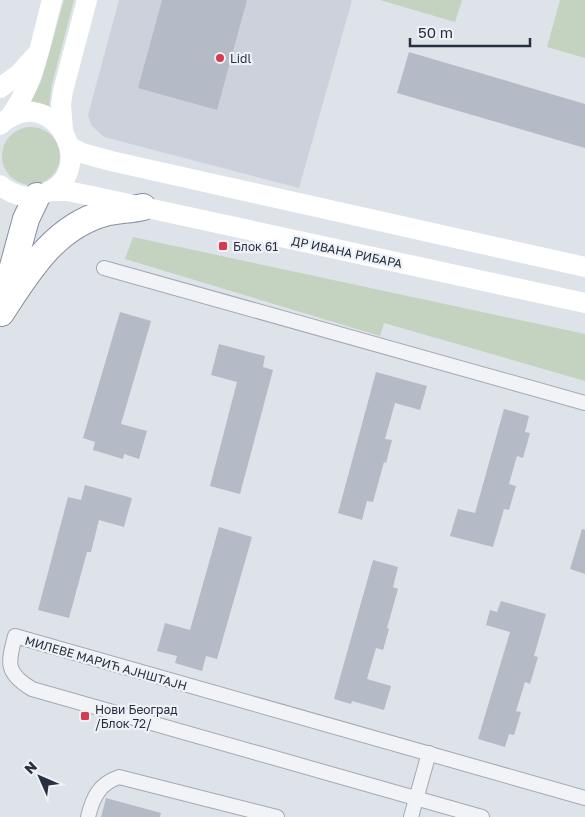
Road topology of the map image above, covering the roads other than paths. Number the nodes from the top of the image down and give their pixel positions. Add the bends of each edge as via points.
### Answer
1 (52, 0) edge
2 (87, 0) edge
3 (38, 51) junction
4 (0, 88) edge
5 (7, 113) edge
6 (67, 139) junction
7 (0, 185) edge
8 (43, 193) junction
9 (143, 207) junction
10 (585, 267) edge
11 (104, 268) dead end
12 (585, 303) edge
13 (1, 315) edge
14 (585, 403) edge
15 (429, 753) junction
16 (417, 798) junction
17 (585, 798) edge
18 (88, 817) edge
19 (277, 817) edge
20 (411, 817) edge
21 (482, 817) edge

1 - 3 main road
2 - 6 main road via 61,104
3 - 4 main road via 19,74
3 - 5 main road via 30,78
5 - 6 main road via 38,114 54,121
6 - 8 main road via 70,160 67,172 60,183
6 - 10 main road via 111,161
7 - 8 main road, ДР ИВАНА РИБАРА via 16,194
8 - 9 main road, ДР ИВАНА РИБАРА via 67,191
8 - 13 highway via 26,219
9 - 12 main road, ДР ИВАНА РИБАРА
9 - 13 highway via 105,214 70,228 30,268
11 - 14 street
15 - 16 street
15 - 16 street, МИЛЕВЕ МАРИЋ АЈНШТАЈН via 15,636 10,669 32,689
15 - 17 street, МИЛЕВЕ МАРИЋ АЈНШТАЈН
16 - 20 street
16 - 21 street, МИЛЕВЕ МАРИЋ АЈНШТАЈН
18 - 19 street via 94,796 102,786 119,777

